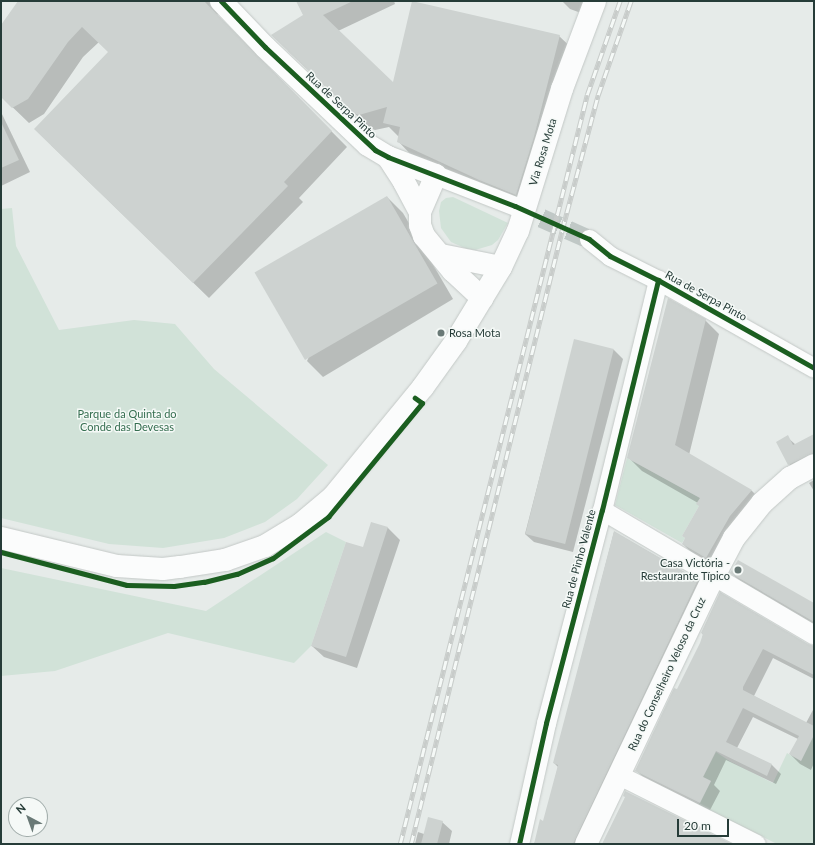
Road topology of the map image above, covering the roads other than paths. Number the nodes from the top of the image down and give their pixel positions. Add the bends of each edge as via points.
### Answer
1 (220, 1) edge
2 (595, 1) edge
3 (388, 157) junction
4 (436, 175) junction
5 (515, 206) tunnel mouth
6 (420, 212) junction
7 (590, 239) tunnel mouth
8 (441, 255) junction
9 (501, 267) junction
10 (658, 280) junction
11 (482, 298) junction
12 (814, 368) edge
13 (814, 465) edge
14 (602, 510) junction
15 (1, 538) edge
16 (714, 576) junction
17 (814, 635) edge
18 (619, 774) junction
19 (519, 844) edge
20 (586, 844) edge
21 (756, 844) edge

1 - 3 main road, Rua de Serpa Pinto via 368,145
2 - 9 main road, Via Rosa Mota via 562,89 518,231
3 - 4 main road, Rua de Serpa Pinto
3 - 6 main road
4 - 5 street, Rua de Serpa Pinto
4 - 6 main road
6 - 8 main road via 424,236
7 - 10 street, Rua de Serpa Pinto via 610,256
8 - 9 main road
8 - 11 main road via 453,271
9 - 11 main road, Via Rosa Mota
10 - 12 street, Rua de Serpa Pinto
10 - 14 street, Rua de Pinho Valente
11 - 15 main road, Via Rosa Mota via 456,342 352,476 333,497 307,519 265,546 211,563 163,569 104,564
13 - 16 main road, Rua do Conselheiro Veloso da Cruz via 790,478 762,502 734,538
14 - 16 street
14 - 19 street, Rua de Pinho Valente via 546,723
16 - 17 street
16 - 18 main road, Rua do Conselheiro Veloso da Cruz
18 - 20 main road, Rua do Conselheiro Veloso da Cruz
18 - 21 street

